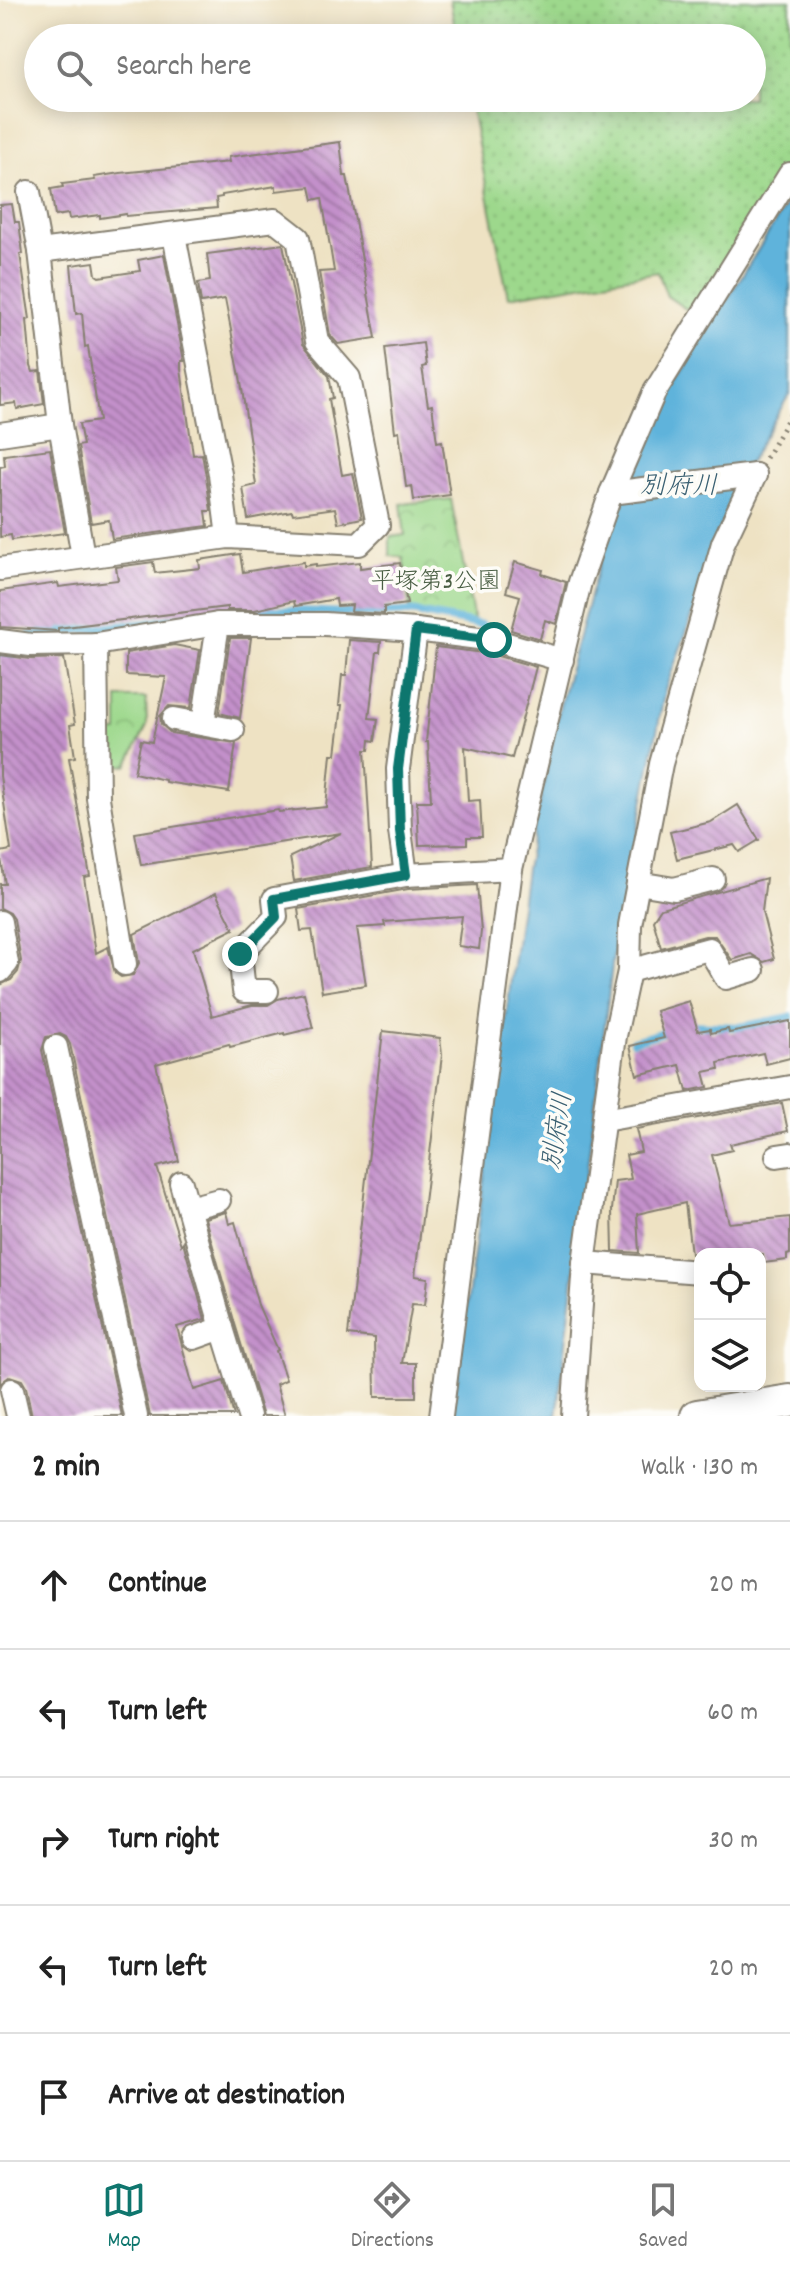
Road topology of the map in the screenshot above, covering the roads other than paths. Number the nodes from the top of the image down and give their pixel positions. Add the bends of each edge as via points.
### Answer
1 (790, 174) edge
2 (29, 192) dead end
3 (174, 235) junction
4 (40, 251) junction
5 (60, 425) junction
6 (0, 434) edge
7 (611, 493) junction
8 (228, 537) junction
9 (83, 556) junction
10 (0, 569) edge
11 (218, 624) junction
12 (416, 630) junction
13 (0, 641) edge
14 (96, 644) junction
15 (562, 660) junction
16 (174, 719) dead end
17 (203, 724) junction
18 (233, 730) dead end
19 (511, 869) junction
20 (406, 875) junction
21 (713, 879) dead end
22 (638, 883) junction
23 (0, 922) edge
24 (125, 964) dead end
25 (753, 970) dead end
26 (0, 971) edge
27 (629, 971) junction
28 (267, 991) dead end
29 (56, 1047) dead end
30 (790, 1087) edge
31 (604, 1120) junction
32 (181, 1183) dead end
33 (219, 1200) dead end
34 (189, 1208) junction
35 (584, 1263) junction
36 (694, 1272) edge
37 (222, 1328) junction
38 (194, 1338) dead end
39 (12, 1390) dead end
40 (778, 1407) edge
41 (18, 1416) edge
42 (136, 1416) edge
43 (249, 1416) edge
44 (441, 1416) edge
45 (573, 1416) edge
46 (697, 1416) edge

1 - 7 street via 654,393
2 - 4 street
3 - 4 street
3 - 8 street
3 - 8 street via 275,220 298,238 317,341 349,378 378,525 359,544
4 - 5 street
5 - 6 street
5 - 9 street
7 - 15 street via 580,582
7 - 22 street via 755,475 723,543 661,764
8 - 9 street
9 - 10 street
11 - 12 street
11 - 14 street
11 - 17 street
12 - 15 street via 494,640
12 - 20 street via 398,769
13 - 14 street
14 - 24 street via 98,798
15 - 19 street
16 - 17 street
17 - 18 street
19 - 20 street
19 - 44 street
20 - 28 street via 274,899 276,917 240,954 244,991
21 - 22 street via 674,889
22 - 27 street
23 - 26 street via 7,963
25 - 27 street via 726,978 709,949
27 - 31 street
29 - 42 street
30 - 31 street
31 - 35 street
32 - 34 street
33 - 34 street
34 - 37 street
35 - 36 street
35 - 45 street
37 - 38 street
37 - 43 street
39 - 41 street
40 - 46 street

